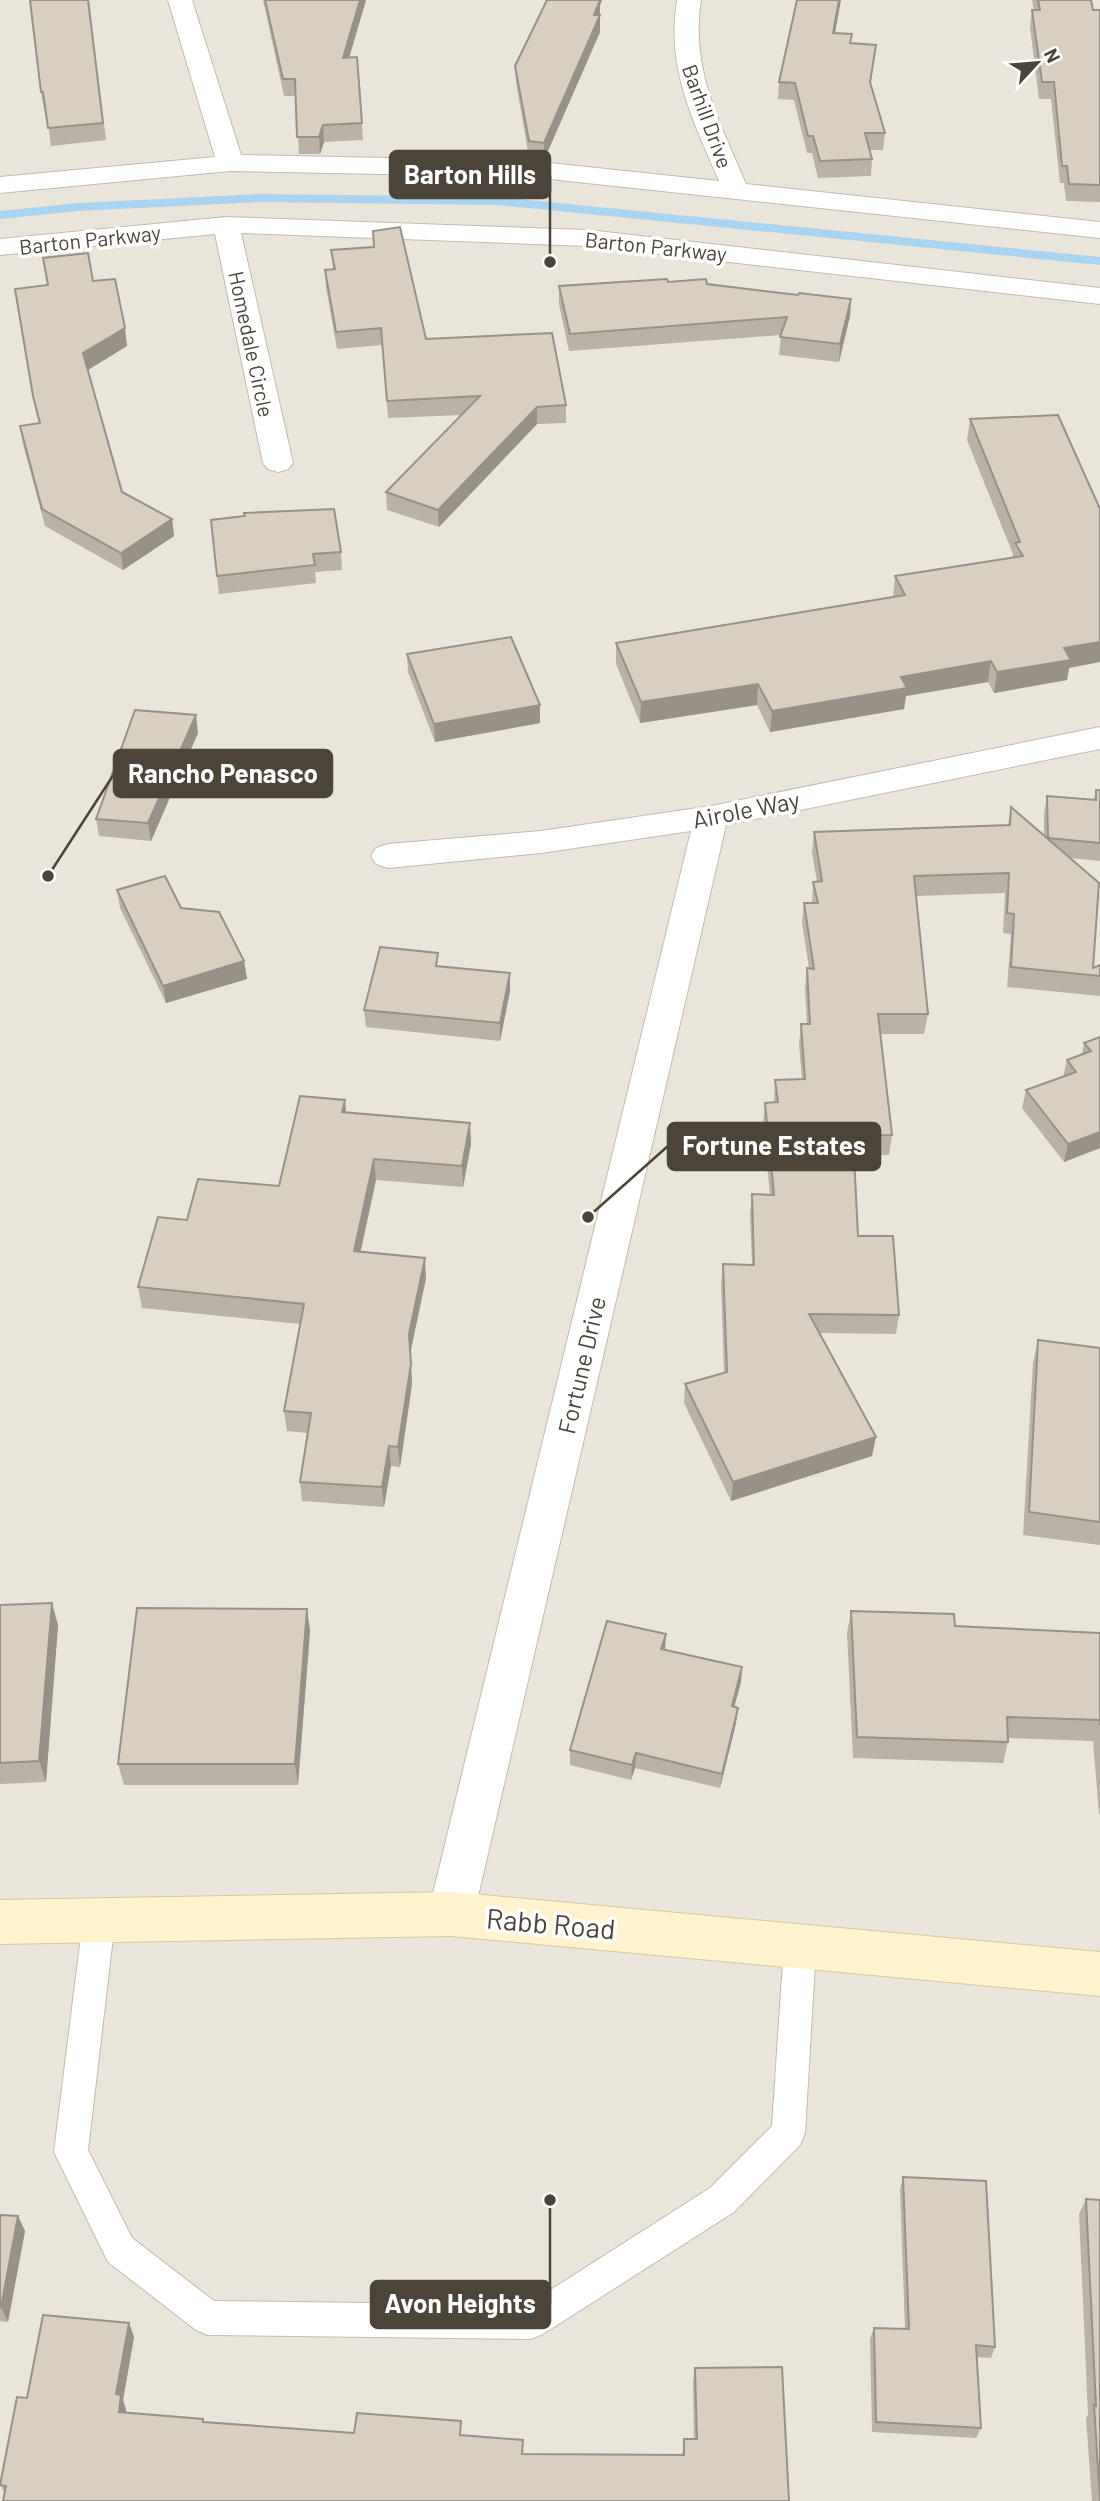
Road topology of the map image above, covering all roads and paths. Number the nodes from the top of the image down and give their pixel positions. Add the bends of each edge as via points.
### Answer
1 (180, 0) edge
2 (689, 0) edge
3 (230, 163) junction
4 (0, 185) edge
5 (736, 191) junction
6 (226, 225) junction
7 (1100, 230) edge
8 (0, 247) edge
9 (1100, 296) edge
10 (278, 463) dead end
11 (1100, 738) edge
12 (711, 817) junction
13 (388, 856) dead end
14 (451, 1914) junction
15 (99, 1920) junction
16 (0, 1922) edge
17 (800, 1946) junction
18 (1100, 1974) edge

1 - 3 street
2 - 5 street, Barhill Drive via 683,39 689,72
3 - 4 street
3 - 5 street via 531,169
5 - 7 street
6 - 8 street, Barton Parkway
6 - 9 street, Barton Parkway via 588,238
6 - 10 street, Homedale Circle
11 - 12 street, Airole Way
12 - 13 street, Airole Way via 541,842
12 - 14 street, Fortune Drive
14 - 15 street, Rabb Road
14 - 17 street, Rabb Road
15 - 16 street, Rabb Road
15 - 17 lane via 71,2152 120,2250 208,2318 531,2322 722,2200 788,2133
17 - 18 street, Rabb Road

